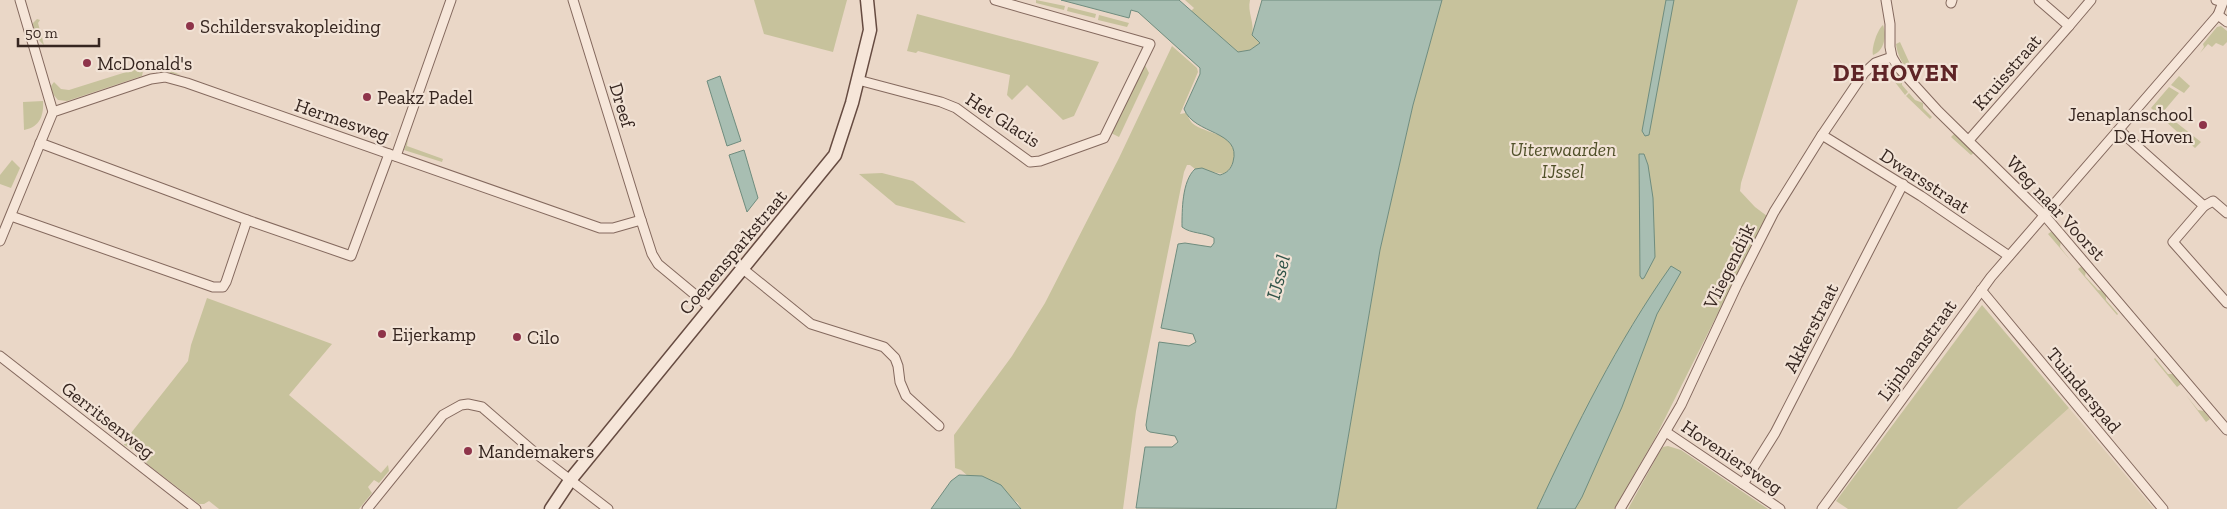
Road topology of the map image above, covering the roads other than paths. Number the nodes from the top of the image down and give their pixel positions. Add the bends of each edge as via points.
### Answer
1 (20, 0) edge
2 (451, 0) edge
3 (573, 0) edge
4 (867, 0) edge
5 (877, 0) edge
6 (995, 0) edge
7 (1886, 0) edge
8 (2039, 0) edge
9 (2091, 0) edge
10 (2216, 0) edge
11 (2218, 15) junction
12 (870, 22) junction
13 (2227, 22) edge
14 (2069, 26) junction
15 (1892, 56) junction
16 (863, 81) junction
17 (53, 112) junction
18 (2119, 130) junction
19 (1822, 135) junction
20 (1969, 140) junction
21 (40, 143) junction
22 (392, 155) junction
23 (1903, 184) junction
24 (2204, 206) junction
25 (2227, 213) edge
26 (11, 216) junction
27 (2045, 216) junction
28 (247, 220) junction
29 (641, 220) junction
30 (0, 241) edge
31 (2009, 256) junction
32 (743, 269) junction
33 (1981, 290) junction
34 (2227, 303) edge
35 (711, 308) junction
36 (0, 356) edge
37 (939, 426) dead end
38 (2227, 430) edge
39 (1666, 432) junction
40 (572, 479) junction
41 (1743, 484) junction
42 (196, 509) edge
43 (367, 509) edge
44 (551, 509) edge
45 (608, 509) edge
46 (1620, 509) edge
47 (1780, 509) edge
48 (1822, 509) edge
49 (2163, 509) edge

1 - 17 street
2 - 22 street
3 - 29 street, Dreef
4 - 12 street, Coenensparkstraat
5 - 12 street, Coenensparkstraat
6 - 16 street, Het Glacis via 1150,44 1104,138 1030,162 956,108
7 - 15 street, Weg naar Voorst
8 - 14 street
9 - 14 street, Kruisstraat
10 - 11 street via 2224,2
11 - 13 street
11 - 18 street, Lijnbaanstraat
12 - 16 street, Coenensparkstraat
14 - 20 street, Kruisstraat
15 - 19 street, Vliegendijk via 1868,68
15 - 20 street, Weg naar Voorst via 1910,81
16 - 32 street, Coenensparkstraat via 835,155
17 - 21 street
17 - 22 street, Hermesweg via 165,77
18 - 24 street
18 - 27 street, Lijnbaanstraat
19 - 23 street, Dwarsstraat
19 - 39 street, Vliegendijk via 1763,231
20 - 27 street, Weg naar Voorst
21 - 26 street
21 - 28 street
22 - 28 street via 351,256
22 - 29 street, Hermesweg via 600,228
23 - 31 street, Dwarsstraat
23 - 41 street, Akkerstraat via 1772,438
24 - 25 street via 2213,201
24 - 34 street via 2173,242
26 - 28 street via 218,288 226,282
26 - 30 street
27 - 31 street, Lijnbaanstraat
27 - 38 street, Weg naar Voorst
29 - 35 street via 658,264
31 - 33 street, Lijnbaanstraat
32 - 35 street, Coenensparkstraat
32 - 37 street via 811,324 884,347 895,358 906,396
33 - 48 street, Lijnbaanstraat
33 - 49 street, Tuinderspad
35 - 40 street, Coenensparkstraat
36 - 42 street, Gerritsenweg
39 - 41 street, Hoveniersweg
39 - 46 street, Vliegendijk
40 - 43 street via 534,452 482,407 468,404 443,415
40 - 44 street, Coenensparkstraat
40 - 45 street
41 - 47 street, Hoveniersweg

